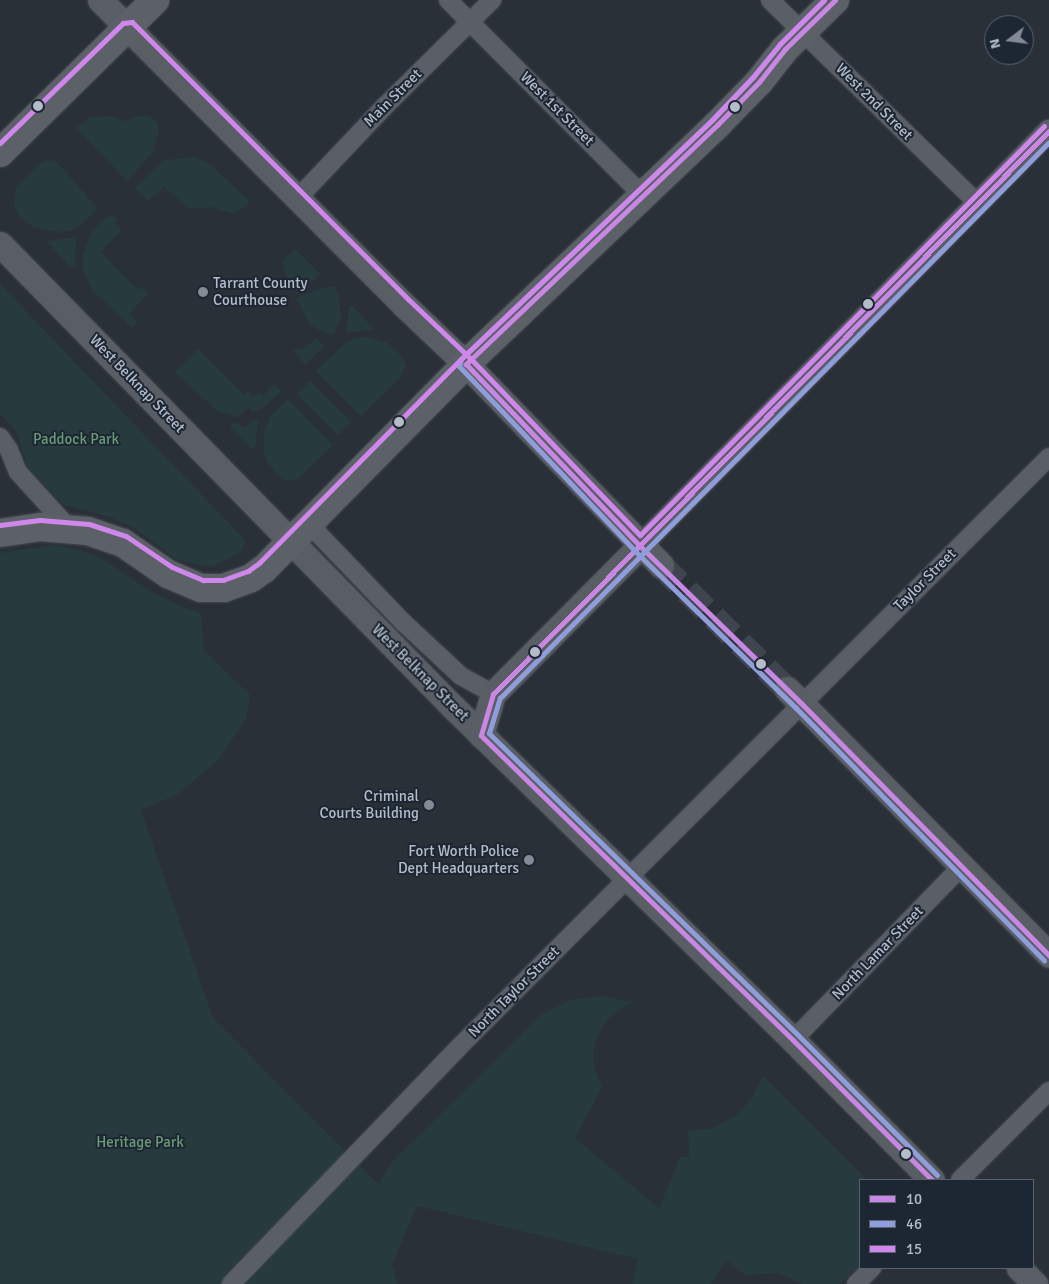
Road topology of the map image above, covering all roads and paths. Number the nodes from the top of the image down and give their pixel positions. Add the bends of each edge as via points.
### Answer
1 (100, 0) edge
2 (155, 0) edge
3 (448, 0) edge
4 (492, 0) edge
5 (770, 0) edge
6 (835, 0) edge
7 (470, 22) junction
8 (128, 28) junction
9 (803, 32) junction
10 (1049, 131) edge
11 (0, 153) edge
12 (643, 196) junction
13 (297, 199) junction
14 (978, 204) junction
15 (0, 244) edge
16 (466, 364) junction
17 (0, 437) edge
18 (1049, 457) edge
19 (69, 528) junction
20 (299, 532) junction
21 (0, 533) edge
22 (640, 546) junction
23 (660, 565) tunnel mouth
24 (494, 694) junction
25 (794, 696) junction
26 (481, 735) junction
27 (962, 866) junction
28 (629, 878) junction
29 (1049, 954) edge
30 (793, 1040) junction
31 (1049, 1091) edge
32 (931, 1179) edge
33 (961, 1179) edge
34 (871, 1269) edge
35 (1020, 1269) edge
36 (231, 1284) edge
37 (856, 1284) edge
38 (1036, 1284) edge

1 - 8 main road
2 - 8 main road
3 - 7 street, West 1st Street
4 - 7 street, Main Street
5 - 9 street, West 2nd Street
6 - 9 main road
7 - 12 street, West 1st Street
7 - 13 street, Main Street
8 - 11 main road
8 - 13 main road
9 - 12 main road via 759,82
9 - 14 street, West 2nd Street
10 - 14 street
12 - 16 main road
13 - 16 main road
14 - 22 street
15 - 20 main road, West Belknap Street
16 - 20 main road
16 - 22 main road
17 - 19 street via 18,472
18 - 25 street, Taylor Street
19 - 20 main road via 123,543 185,583 213,590 251,578
19 - 21 main road via 40,527
20 - 24 street via 461,676
20 - 26 main road, West Belknap Street
22 - 23 main road
22 - 24 main road
24 - 26 main road
25 - 27 main road
25 - 28 street, North Taylor Street
26 - 28 main road, West Belknap Street
27 - 29 main road
27 - 30 street, North Lamar Street
28 - 30 main road, West Belknap Street
28 - 36 street, North Taylor Street via 459,1047
30 - 32 main road, West Belknap Street
31 - 33 street
34 - 37 street
35 - 38 main road

